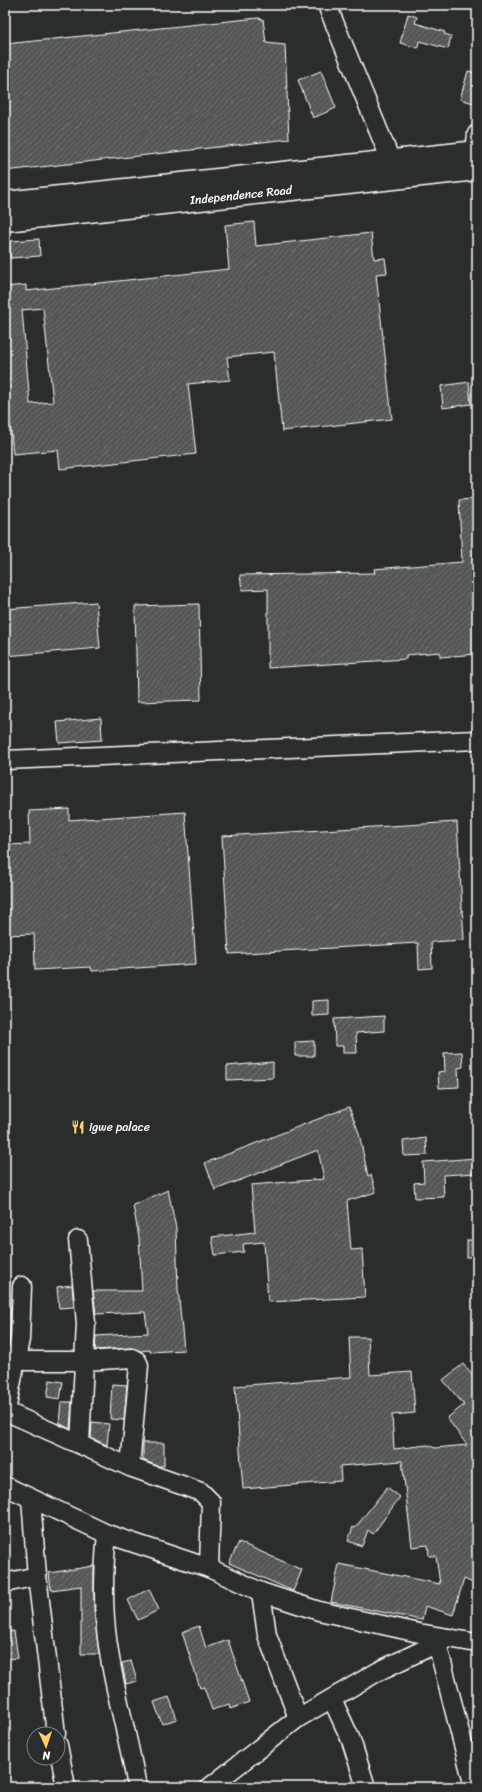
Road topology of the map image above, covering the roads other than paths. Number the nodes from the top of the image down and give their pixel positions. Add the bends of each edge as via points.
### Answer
1 (327, 5) edge
2 (476, 152) edge
3 (391, 161) junction
4 (5, 203) edge
5 (5, 220) edge
6 (477, 740) edge
7 (5, 760) edge
8 (78, 1240) dead end
9 (22, 1286) dead end
10 (16, 1361) junction
11 (85, 1362) junction
12 (5, 1411) edge
13 (80, 1444) junction
14 (130, 1467) junction
15 (5, 1486) edge
16 (31, 1499) junction
17 (107, 1534) junction
18 (209, 1568) junction
19 (37, 1576) junction
20 (5, 1583) edge
21 (261, 1592) junction
22 (442, 1641) junction
23 (477, 1643) edge
24 (332, 1699) junction
25 (298, 1718) junction
26 (55, 1726) edge
27 (62, 1766) edge
28 (219, 1784) edge
29 (470, 1786) edge
30 (66, 1787) edge
31 (137, 1787) edge
32 (366, 1787) edge

1 - 3 street
2 - 3 main road, Independence Road
2 - 5 main road, Independence Road
3 - 4 main road, Independence Road
6 - 7 street
8 - 11 street via 86,1322
9 - 10 street via 20,1339
10 - 11 street
10 - 12 street
11 - 13 street
11 - 14 street via 132,1358 139,1365
12 - 13 street
13 - 14 street
14 - 18 street via 201,1492 211,1502
15 - 16 street
16 - 17 street
16 - 19 street
17 - 18 street
17 - 31 street via 103,1575 105,1621
18 - 21 street
19 - 20 street
19 - 26 street
21 - 22 street via 319,1611
21 - 25 street via 267,1635
22 - 23 street
22 - 24 street via 379,1671
22 - 29 street
24 - 25 street
24 - 32 street via 351,1740
25 - 28 street
27 - 30 street

